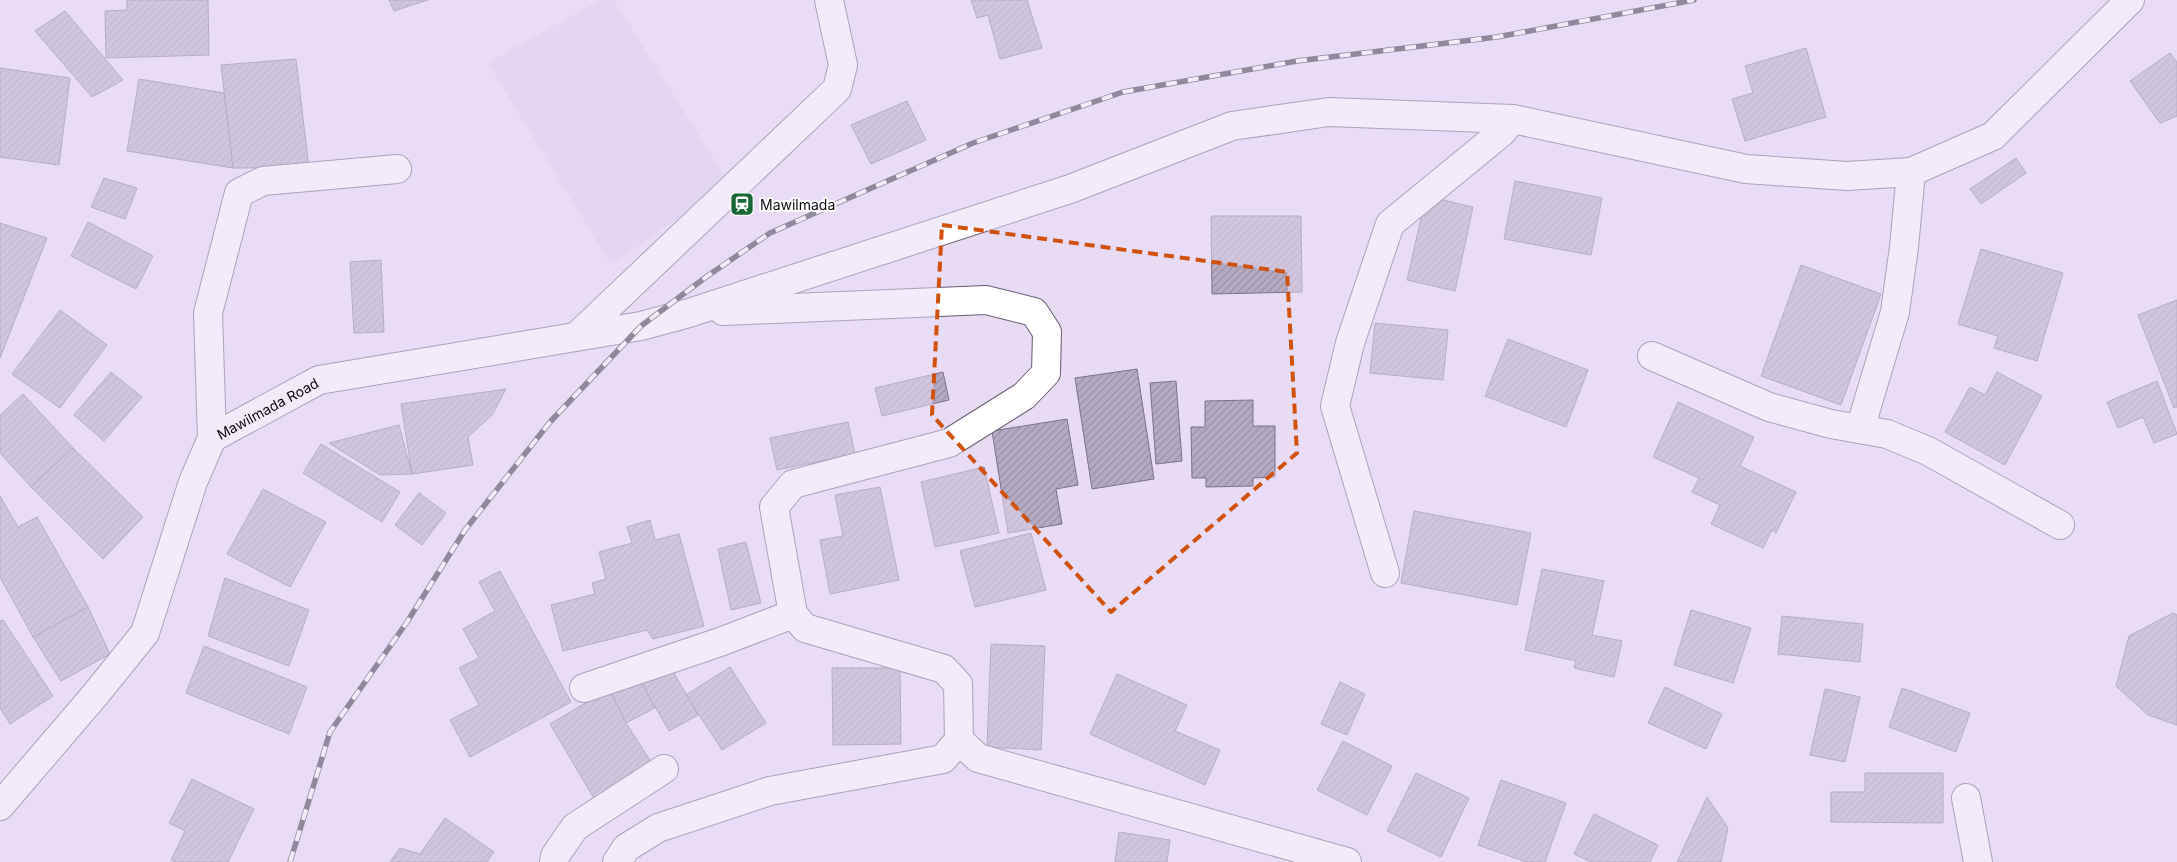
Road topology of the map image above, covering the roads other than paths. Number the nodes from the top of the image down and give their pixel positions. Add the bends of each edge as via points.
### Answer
1 (829, 0) edge
2 (2130, 0) edge
3 (1513, 119) junction
4 (397, 169) dead end
5 (1911, 172) junction
6 (689, 313) junction
7 (577, 336) junction
8 (1652, 356) dead end
9 (1860, 429) junction
10 (212, 438) junction
11 (2060, 525) dead end
12 (1385, 573) dead end
13 (792, 614) junction
14 (584, 688) dead end
15 (959, 740) junction
16 (664, 768) dead end
17 (1966, 798) dead end
18 (0, 806) edge
19 (554, 862) edge
20 (617, 862) edge
21 (1347, 862) edge
22 (1978, 862) edge

1 - 7 street via 843,66 837,89
2 - 5 street via 1993,136
3 - 5 street via 1746,169 1847,176
3 - 6 street via 1329,112 1232,126 1070,189
3 - 12 street via 1390,224 1350,343 1335,406
4 - 10 street via 264,181 239,193 208,314
5 - 9 street via 1895,312
6 - 7 street, Mawilmada Road via 641,326
6 - 13 street via 986,300 1034,312 1047,332 1046,373 1024,396 949,443 792,484 774,507
7 - 10 street, Mawilmada Road via 319,380
8 - 9 street via 1769,407
9 - 11 street via 1887,434 1928,451
10 - 18 street, Mawilmada Road via 193,482 145,633
13 - 14 street
13 - 15 street via 805,628 944,669 958,684
15 - 20 street via 943,759 770,791 658,828 626,848
15 - 21 street via 978,758
16 - 19 street via 575,827
17 - 22 street

